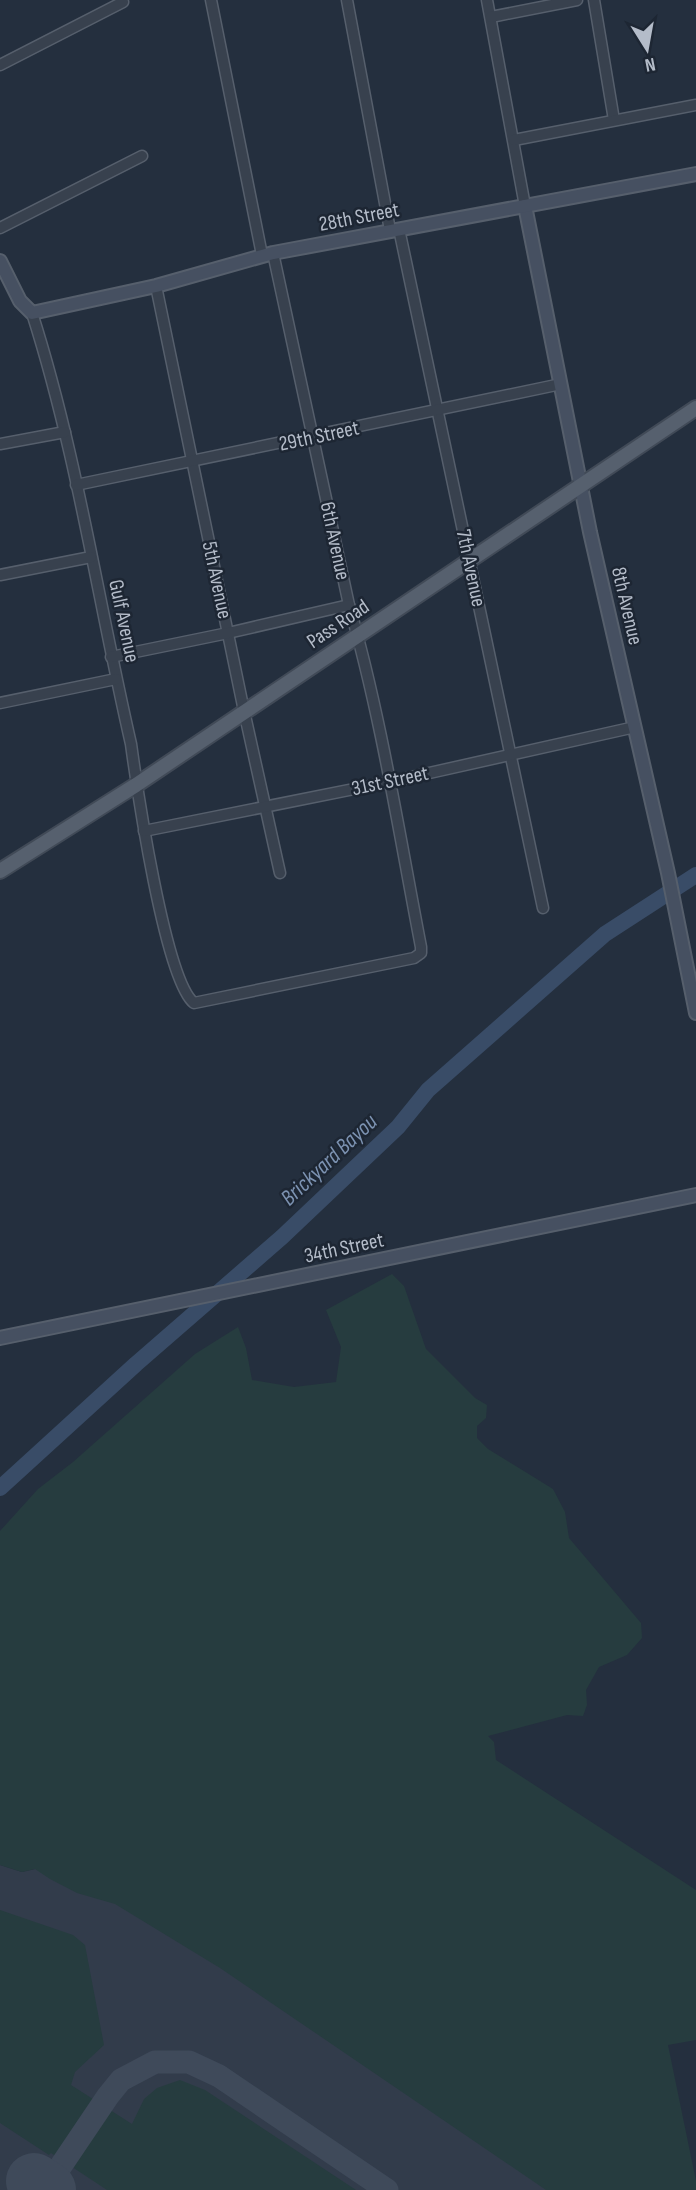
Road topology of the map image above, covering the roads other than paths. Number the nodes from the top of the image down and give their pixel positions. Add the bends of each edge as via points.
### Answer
1 (211, 0) edge
2 (347, 0) edge
3 (487, 0) edge
4 (577, 0) edge
5 (594, 0) edge
6 (123, 2) dead end
7 (491, 17) junction
8 (0, 65) edge
9 (696, 104) edge
10 (614, 120) junction
11 (514, 140) junction
12 (142, 156) dead end
13 (696, 174) edge
14 (525, 206) junction
15 (0, 228) edge
16 (394, 229) junction
17 (267, 254) junction
18 (0, 261) edge
19 (156, 286) junction
20 (32, 313) junction
21 (561, 384) junction
22 (696, 408) edge
23 (438, 411) junction
24 (65, 432) junction
25 (314, 437) junction
26 (0, 444) edge
27 (192, 462) junction
28 (76, 485) junction
29 (581, 485) junction
30 (91, 557) junction
31 (469, 561) junction
32 (0, 575) edge
33 (349, 605) junction
34 (228, 633) junction
35 (358, 636) junction
36 (111, 657) junction
37 (116, 679) junction
38 (0, 703) edge
39 (244, 711) junction
40 (635, 727) junction
41 (510, 754) junction
42 (389, 782) junction
43 (136, 785) junction
44 (265, 806) junction
45 (145, 831) junction
46 (0, 871) edge
47 (280, 873) dead end
48 (543, 908) dead end
49 (188, 998) joint
50 (696, 1013) edge
51 (696, 1195) edge
52 (0, 1338) edge

1 - 17 street
2 - 16 street
3 - 7 street
4 - 7 street
5 - 10 street
6 - 8 street
7 - 11 street
9 - 10 street
10 - 11 street
11 - 14 street
12 - 15 street
13 - 14 street, 28th Street
14 - 16 street, 28th Street
14 - 21 street, 8th Avenue
16 - 17 street, 28th Street
16 - 23 street, 7th Avenue
17 - 19 street, 28th Street
17 - 25 street, 6th Avenue
18 - 20 street, Gulf Avenue via 20,301
19 - 20 street, 28th Street
19 - 27 street, 5th Avenue
20 - 24 street, Gulf Avenue
21 - 23 street, 29th Street
21 - 29 street, 8th Avenue
22 - 29 main road, Pass Road
23 - 25 street, 29th Street
23 - 31 street, 7th Avenue
24 - 26 street
24 - 28 street, Gulf Avenue
25 - 27 street, 29th Street
25 - 33 street, 6th Avenue
27 - 28 street, 29th Street
27 - 34 street, 5th Avenue
28 - 30 street, Gulf Avenue
29 - 31 main road, Pass Road
29 - 40 street, 8th Avenue
30 - 32 street
30 - 36 street, Gulf Avenue
31 - 35 main road, Pass Road
31 - 41 street, 7th Avenue
33 - 34 street
33 - 35 street, 6th Avenue
34 - 36 street
34 - 39 street, 5th Avenue
35 - 39 main road, Pass Road
35 - 42 street, 6th Avenue
36 - 37 street, Gulf Avenue
37 - 38 street
37 - 43 street, Gulf Avenue
39 - 43 main road, Pass Road
39 - 44 street, 5th Avenue
40 - 41 street, 31st Street
40 - 50 street, 8th Avenue
41 - 42 street, 31st Street
41 - 48 street, 7th Avenue
42 - 44 street, 31st Street
42 - 49 street, 6th Avenue via 421,953 194,1003
43 - 45 street, Gulf Avenue
43 - 46 main road, Pass Road
44 - 45 street, 31st Street
44 - 47 street, 5th Avenue
45 - 49 street, Gulf Avenue via 169,946
51 - 52 street, 34th Street

